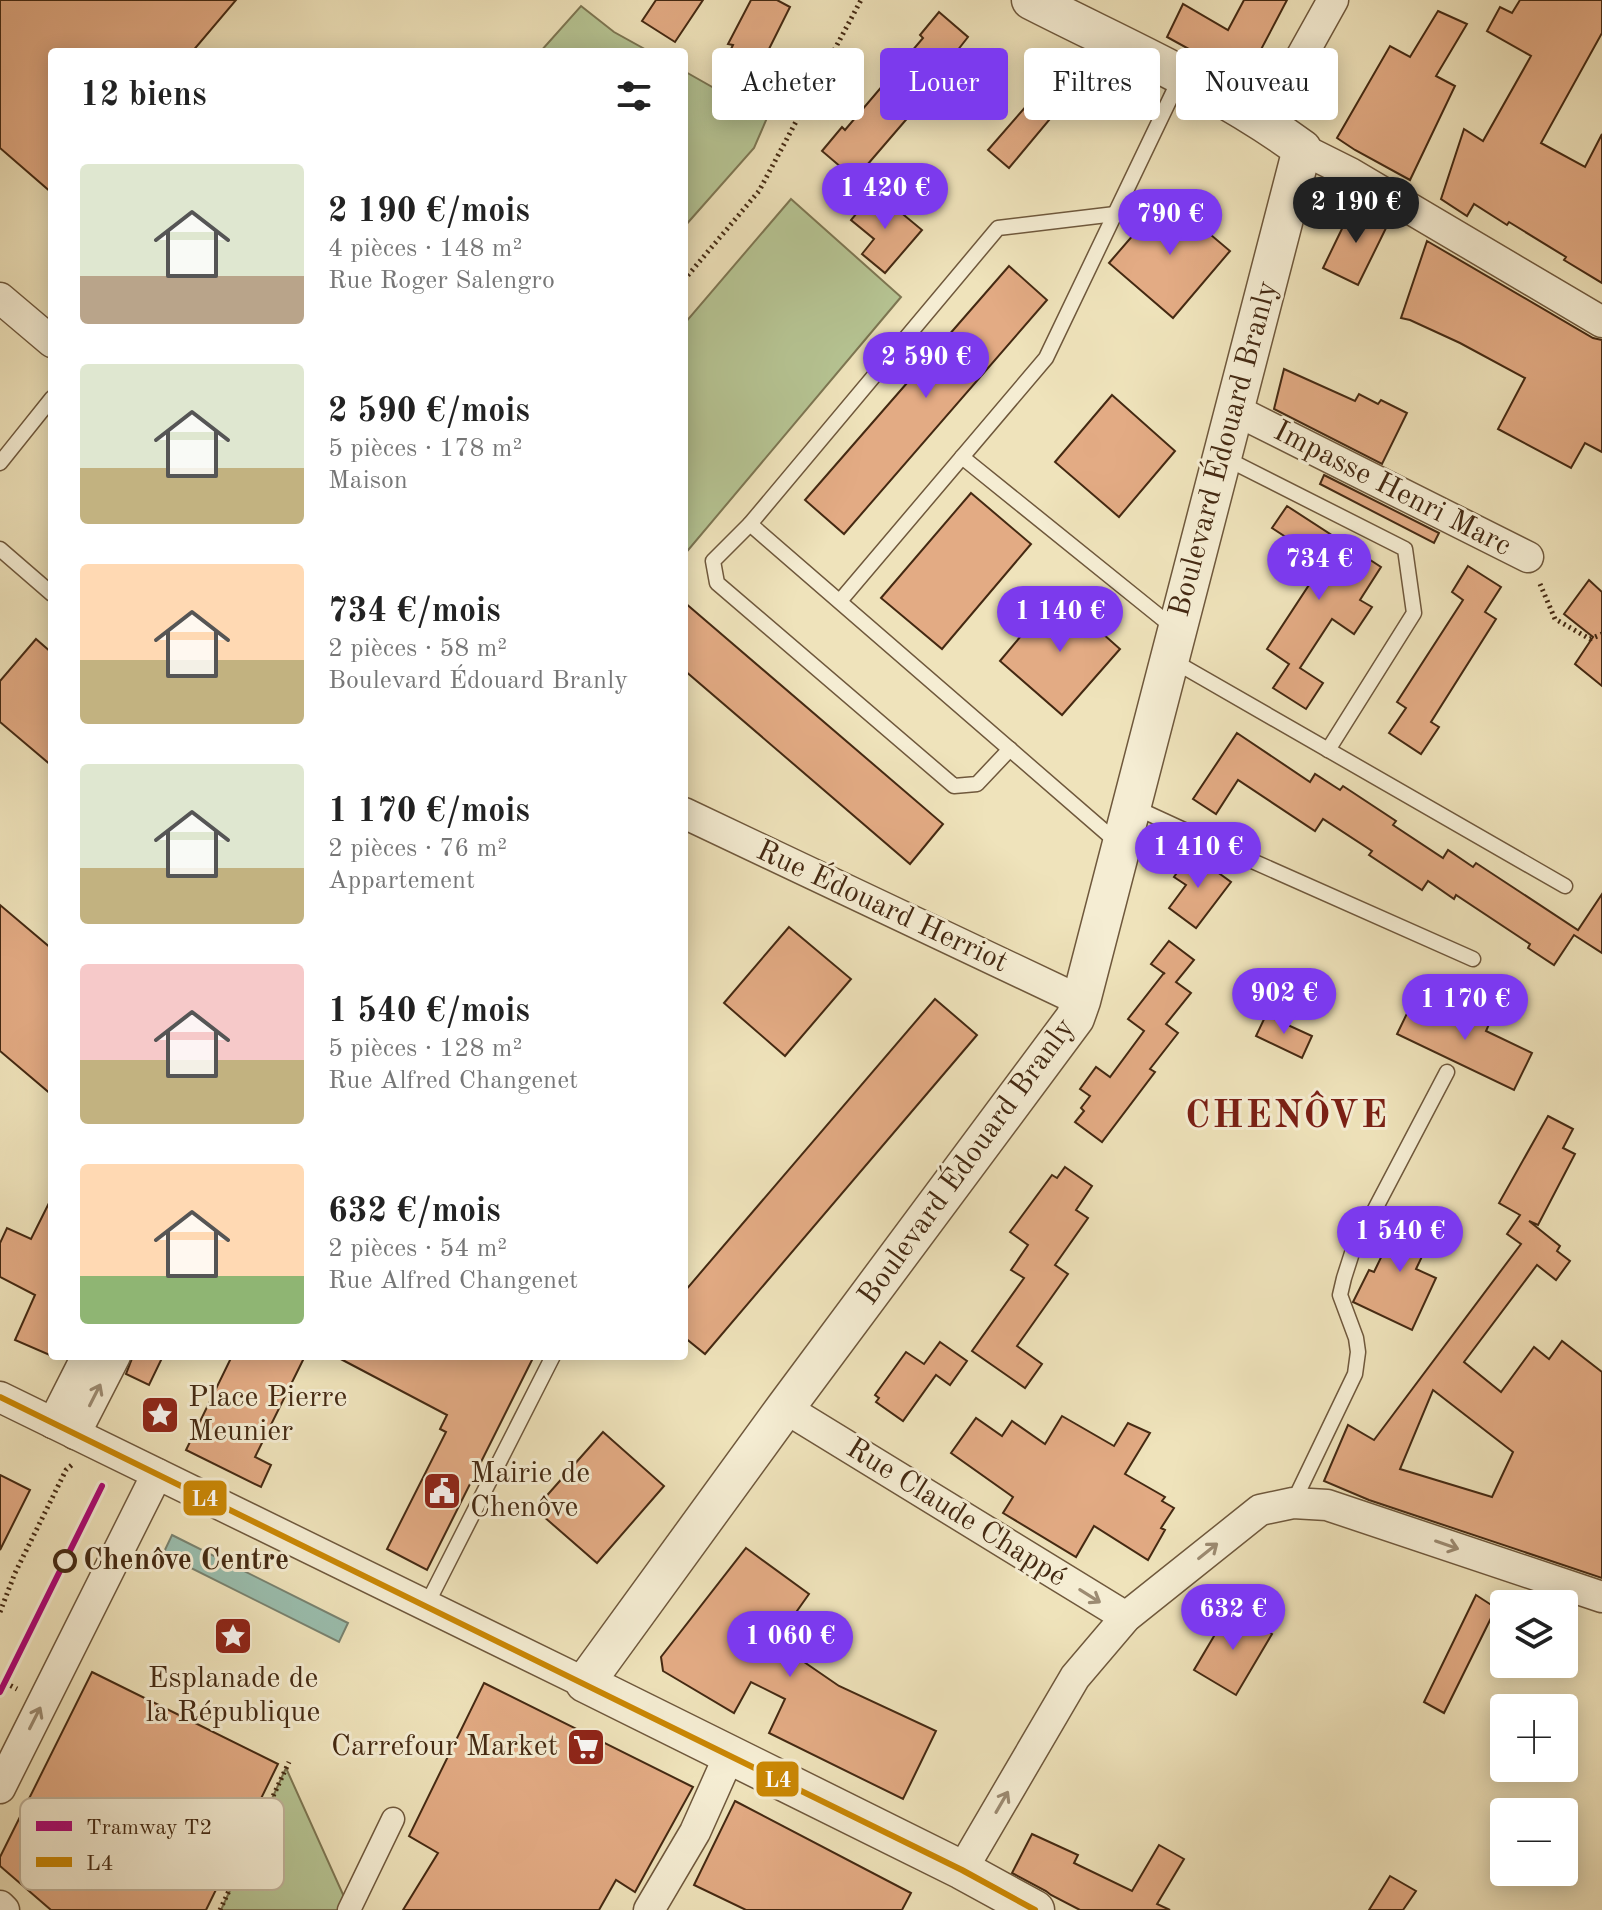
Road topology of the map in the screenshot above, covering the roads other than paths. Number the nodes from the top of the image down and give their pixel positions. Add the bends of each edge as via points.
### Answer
1 (1031, 0) edge
2 (1333, 0) edge
3 (1176, 73) edge
4 (1176, 86) edge
5 (1261, 120) edge
6 (1265, 122) junction
7 (1302, 149) junction
8 (1115, 214) junction
9 (0, 298) edge
10 (1602, 322) edge
11 (48, 339) edge
12 (48, 403) edge
13 (1235, 410) junction
14 (962, 457) junction
15 (1222, 457) junction
16 (0, 463) edge
17 (750, 524) junction
18 (0, 549) edge
19 (1528, 557) road end
20 (48, 591) edge
21 (840, 601) junction
22 (1174, 644) junction
23 (1010, 749) junction
24 (1328, 750) junction
25 (1132, 805) junction
26 (688, 815) edge
27 (1121, 846) junction
28 (1565, 886) dead end
29 (1473, 959) dead end
30 (1081, 1001) junction
31 (1447, 1072) dead end
32 (86, 1360) edge
33 (113, 1360) edge
34 (551, 1360) edge
35 (0, 1397) edge
36 (785, 1408) junction
37 (74, 1433) junction
38 (157, 1474) junction
39 (1293, 1503) junction
40 (1602, 1597) edge
41 (426, 1606) junction
42 (1126, 1617) junction
43 (585, 1683) junction
44 (729, 1756) junction
45 (0, 1788) edge
46 (393, 1819) dead end
47 (962, 1870) junction
48 (1018, 1906) edge
49 (349, 1910) edge
50 (649, 1910) edge

1 - 3 street
2 - 6 street
4 - 8 lane
5 - 6 street
6 - 7 street
7 - 10 street
7 - 13 street, Boulevard Édouard Branly
8 - 14 lane via 1046,358
8 - 17 lane via 998,228
9 - 11 street
12 - 16 lane
13 - 15 street, Boulevard Édouard Branly
13 - 19 street, Impasse Henri Marc
14 - 21 lane
14 - 22 lane
15 - 22 street, Boulevard Édouard Branly
15 - 24 lane via 1405,549 1414,613
17 - 21 lane
17 - 23 lane via 713,561 717,583 954,786 977,784
18 - 20 lane
21 - 23 lane
22 - 24 lane
22 - 25 street, Boulevard Édouard Branly
23 - 27 lane
24 - 28 lane
25 - 27 street, Boulevard Édouard Branly
25 - 29 lane
26 - 30 street, Rue Édouard Herriot
27 - 30 street, Boulevard Édouard Branly
30 - 36 street, Boulevard Édouard Branly via 1075,1018
31 - 39 lane via 1352,1253 1340,1295 1356,1338 1355,1374
32 - 37 street
37 -> 33 street
34 - 41 lane
35 - 37 street
36 -> 42 street, Rue Claude Chappé
36 - 43 street, Boulevard Édouard Branly
37 - 38 street
38 - 41 street
45 -> 38 street
39 -> 40 street via 1327,1505
42 -> 39 street via 1260,1510
41 - 43 street
47 -> 42 street via 1075,1677
43 - 44 street
44 - 47 street
44 - 50 street via 695,1832
46 - 49 street
47 - 48 street

